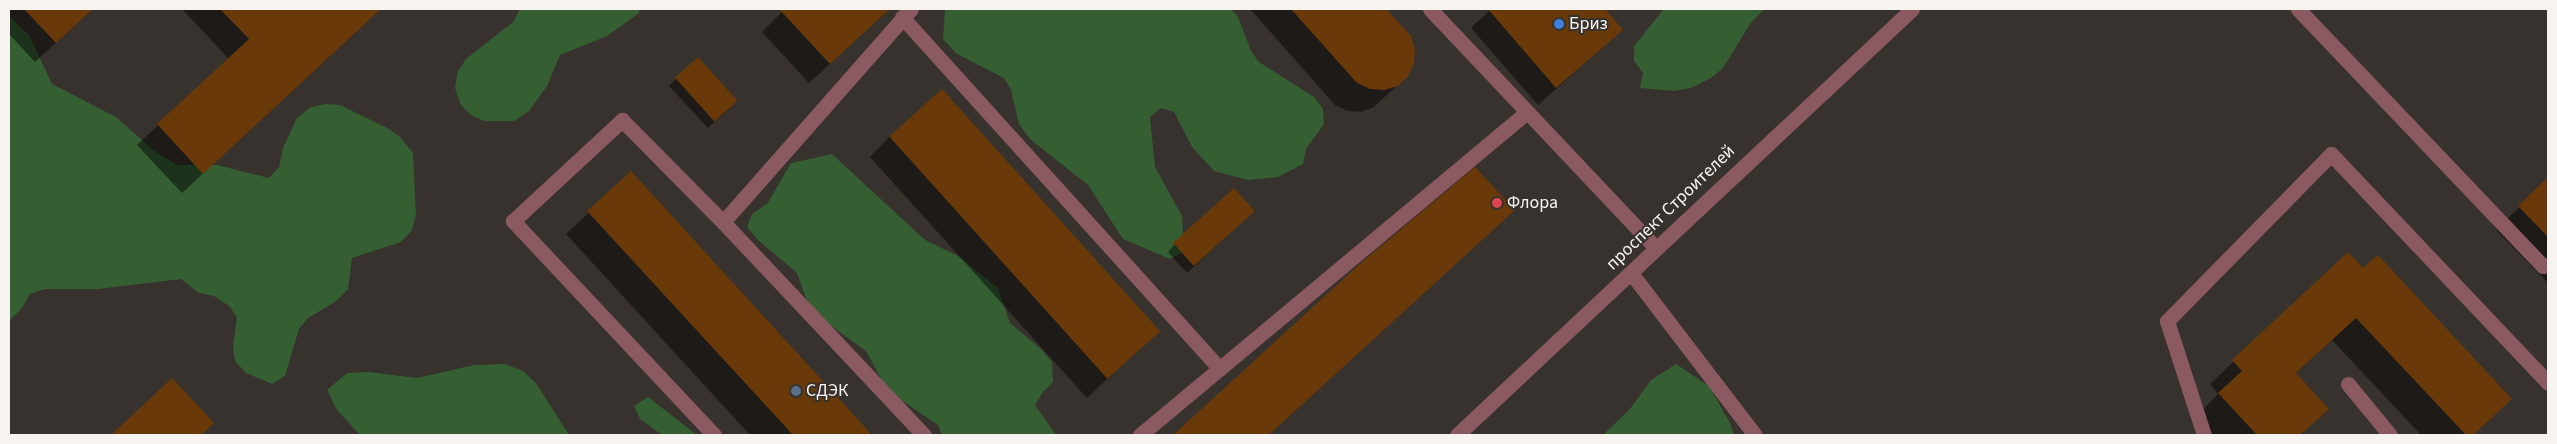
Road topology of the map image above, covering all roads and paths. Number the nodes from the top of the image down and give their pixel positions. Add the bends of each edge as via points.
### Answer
1 (1430, 9) edge
2 (1912, 9) edge
3 (2298, 9) edge
4 (906, 13) edge
5 (1527, 112) junction
6 (722, 222) junction
7 (1656, 248) junction
8 (2547, 267) edge
9 (1631, 273) junction
10 (1220, 369) junction
11 (2548, 383) edge
12 (2348, 384) dead end
13 (714, 435) edge
14 (924, 435) edge
15 (1140, 435) edge
16 (1457, 435) edge
17 (1755, 435) edge
18 (2204, 435) edge
19 (2390, 435) edge

1 - 5 street
2 - 7 street, проспект Строителей
3 - 8 street
4 - 6 street
4 - 10 street
5 - 7 street
5 - 10 street
6 - 13 street via 622,120 513,221
6 - 14 street
7 - 9 street, проспект Строителей
9 - 16 street, проспект Строителей
9 - 17 street
10 - 15 street
11 - 18 street via 2331,154 2166,322
12 - 19 street

